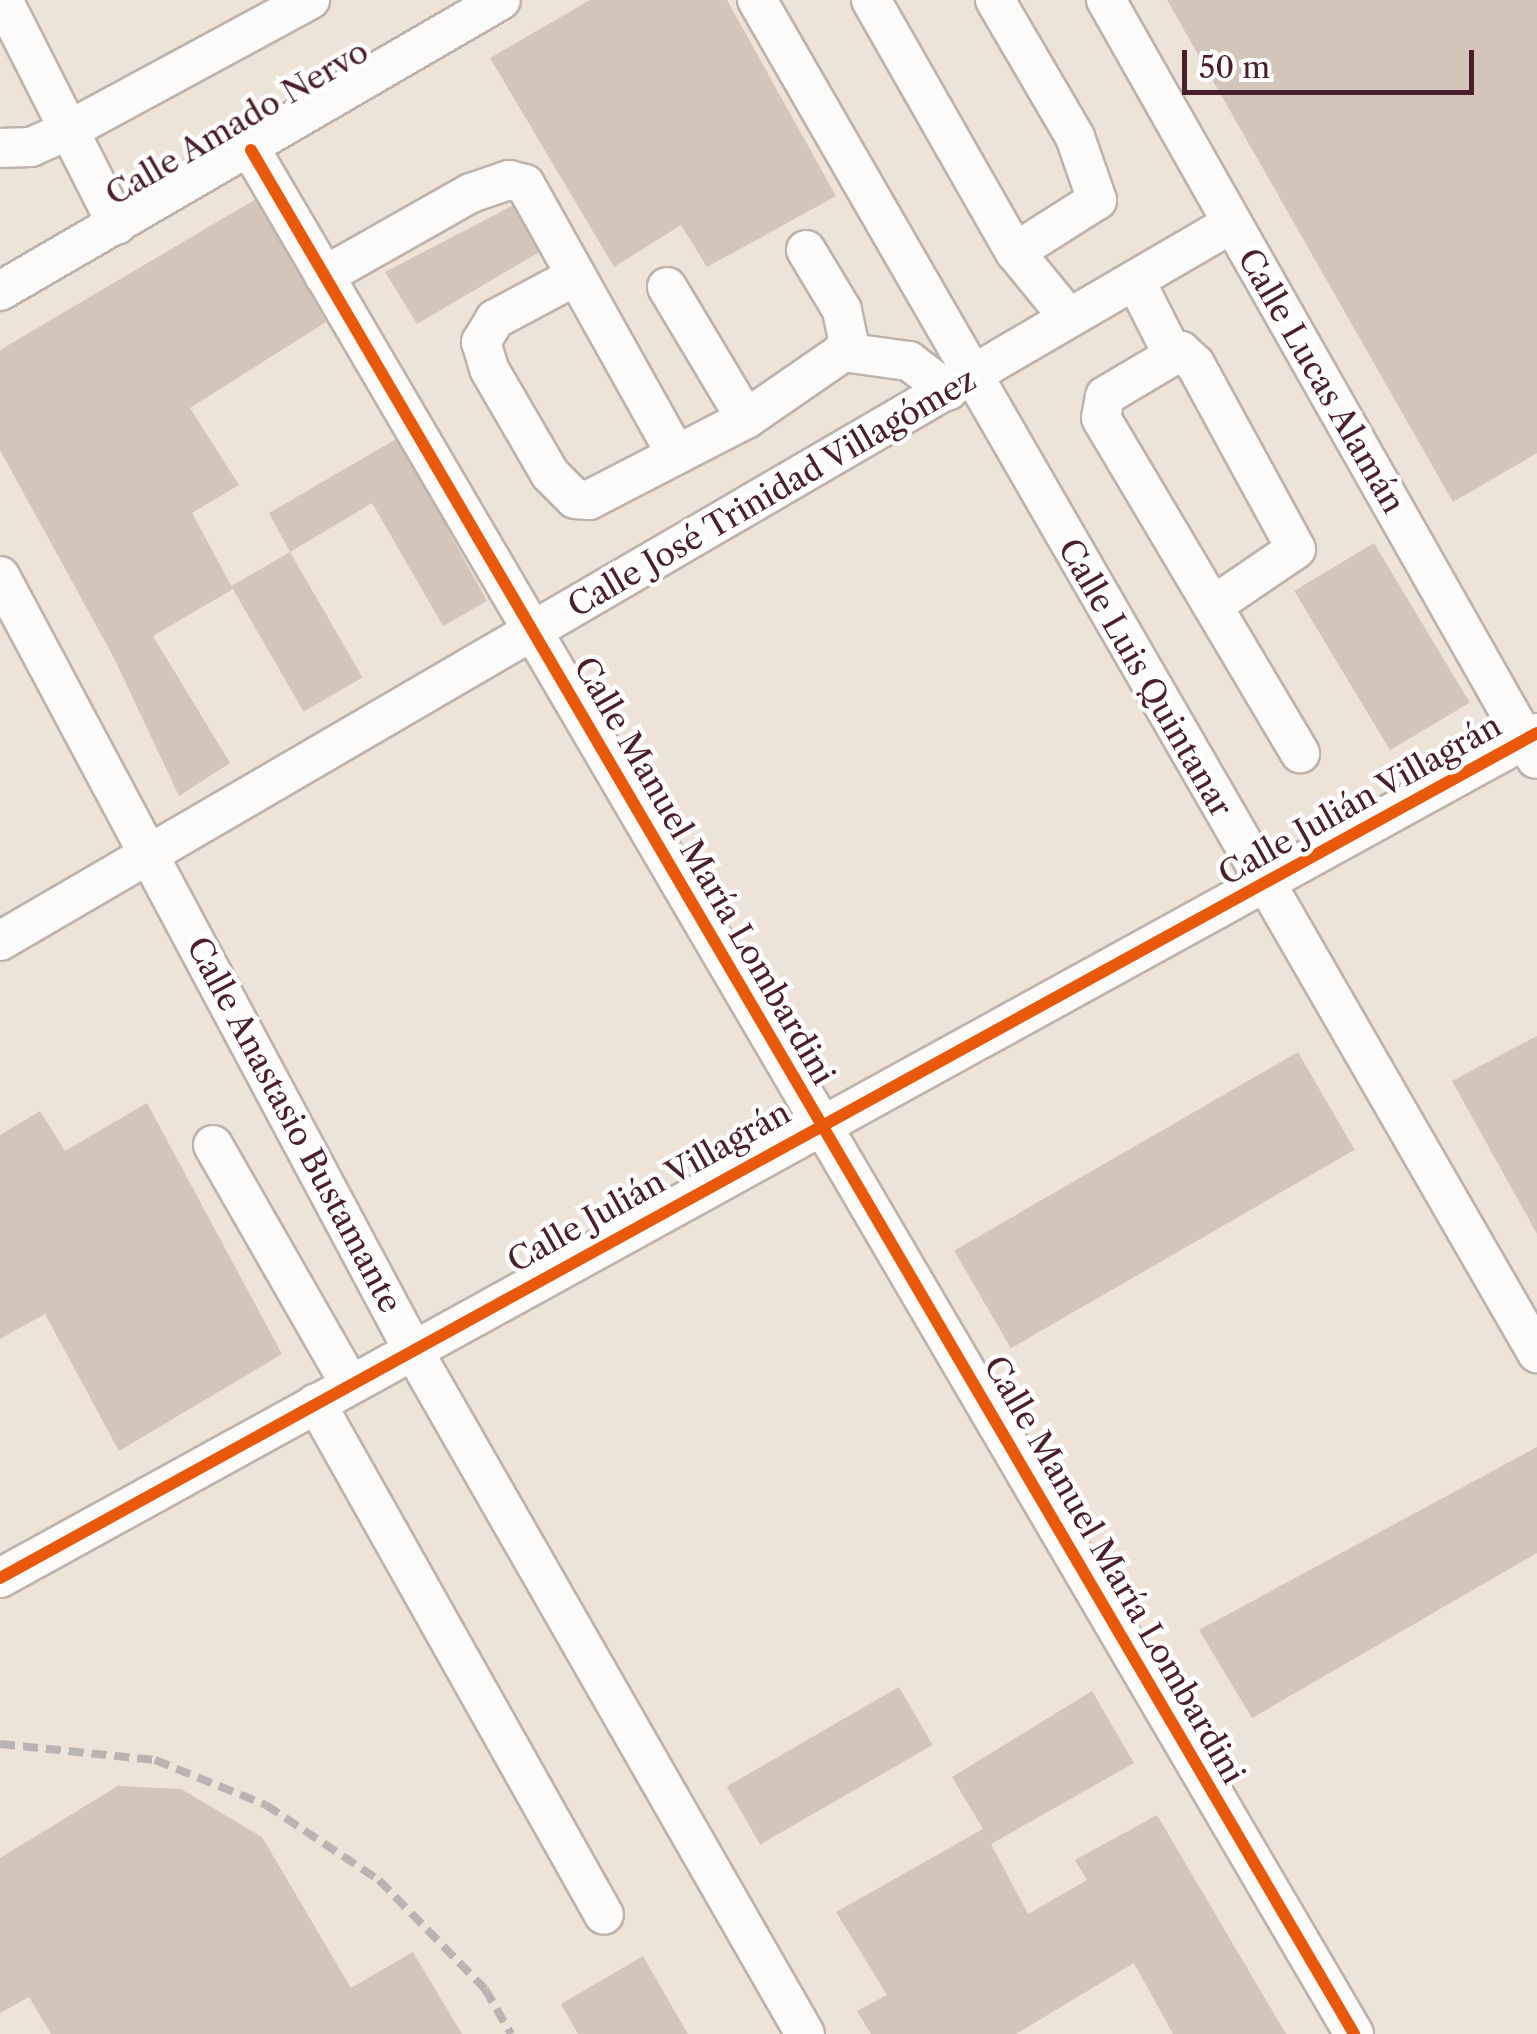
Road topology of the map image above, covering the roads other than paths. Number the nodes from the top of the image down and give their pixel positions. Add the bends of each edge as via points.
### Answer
1 (3, 0) edge
2 (310, 0) edge
3 (501, 0) edge
4 (756, 0) edge
5 (872, 0) edge
6 (995, 0) edge
7 (1106, 0) edge
8 (71, 129) junction
9 (0, 148) edge
10 (250, 150) junction
11 (1231, 224) junction
12 (116, 225) junction
13 (806, 250) dead end
14 (1015, 252) junction
15 (324, 276) junction
16 (576, 276) junction
17 (1135, 280) junction
18 (667, 288) dead end
19 (0, 291) edge
20 (1069, 318) junction
21 (843, 352) junction
22 (1172, 354) junction
23 (960, 385) junction
24 (746, 419) junction
25 (676, 454) junction
26 (0, 576) edge
27 (1214, 605) junction
28 (533, 632) junction
29 (1533, 744) edge
30 (1300, 752) dead end
31 (150, 853) junction
32 (1265, 886) junction
33 (0, 941) edge
34 (820, 1123) junction
35 (213, 1145) dead end
36 (413, 1350) junction
37 (1537, 1353) edge
38 (350, 1384) junction
39 (316, 1403) junction
40 (0, 1578) edge
41 (604, 1915) dead end
42 (805, 2034) edge
43 (1354, 2034) edge

1 - 8 street
2 - 8 street
3 - 10 street, Calle Amado Nervo
4 - 23 street, Calle Luis Quintanar
5 - 14 street
6 - 14 street via 1076,137 1096,186 1097,200 1086,210
7 - 11 street, Calle Lucas Alamán
8 - 9 street via 32,148
8 - 12 street
10 - 12 street, Calle Amado Nervo
10 - 15 street, Calle Manuel María Lombardini
11 - 17 street, Calle José Trinidad Villagómez
11 - 29 street, Calle Lucas Alamán
12 - 19 street, Calle Amado Nervo
13 - 21 street via 842,310 848,339
14 - 20 street
15 - 16 street via 470,193 508,180 535,195
15 - 28 street, Calle Manuel María Lombardini
16 - 25 street
16 - 25 street via 495,319 481,342 489,370 550,474 575,500 607,492
17 - 20 street, Calle José Trinidad Villagómez
17 - 22 street
18 - 24 street
20 - 23 street, Calle José Trinidad Villagómez
21 - 23 street via 908,361
21 - 24 street
22 - 27 street via 1099,406
22 - 27 street via 1188,354 1196,364 1296,549
23 - 28 street, Calle José Trinidad Villagómez
23 - 32 street, Calle Luis Quintanar
24 - 25 street
26 - 31 street, Calle Anastasio Bustamante
27 - 30 street
28 - 31 street, Calle José Trinidad Villagómez
28 - 34 street, Calle Manuel María Lombardini
29 - 32 street, Calle Julián Villagrán
31 - 33 street, Calle José Trinidad Villagómez
31 - 36 street, Calle Anastasio Bustamante
32 - 34 street, Calle Julián Villagrán
32 - 37 street, Calle Luis Quintanar
34 - 36 street, Calle Julián Villagrán
34 - 43 street, Calle Manuel María Lombardini
35 - 38 street
36 - 38 street, Calle Julián Villagrán
36 - 42 street, Calle Anastasio Bustamante
38 - 39 street, Calle Julián Villagrán
39 - 40 street, Calle Julián Villagrán
39 - 41 street

